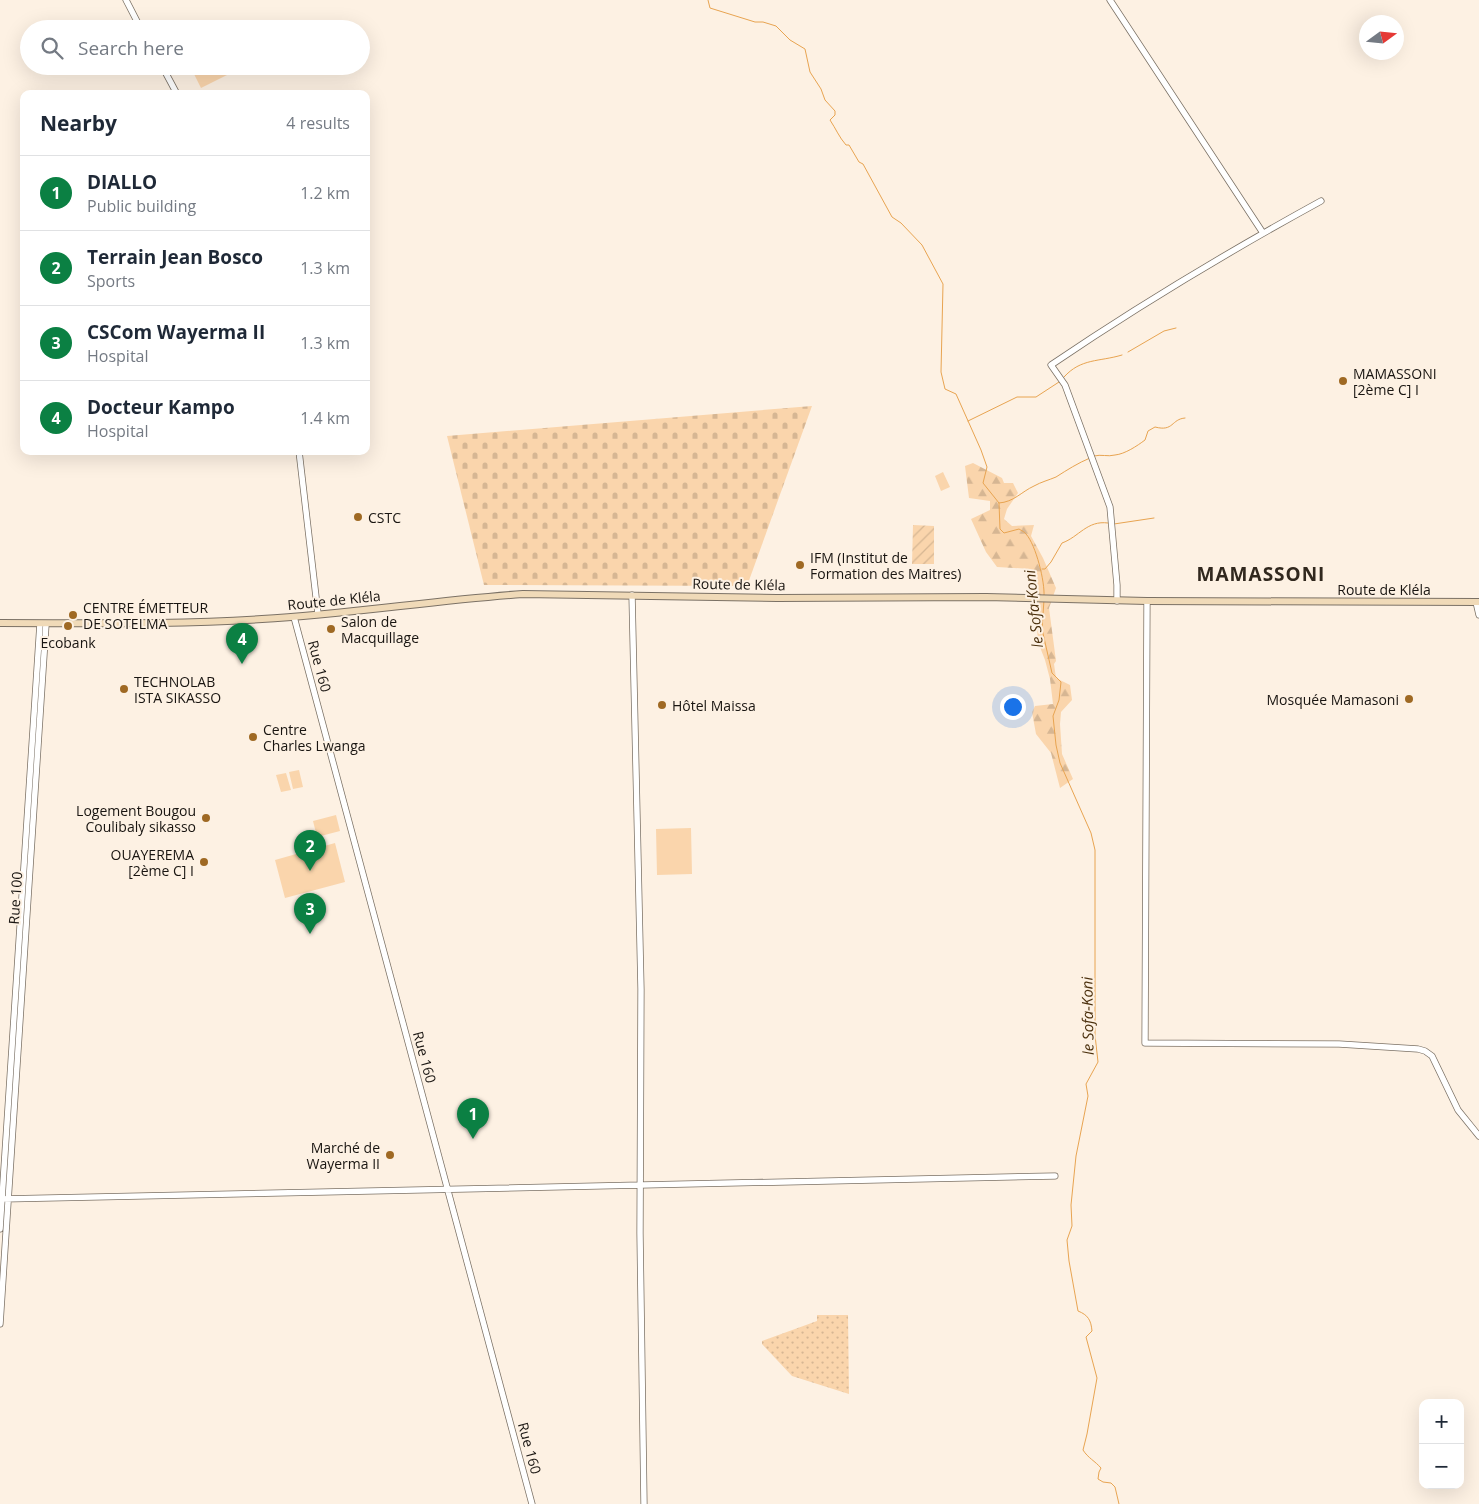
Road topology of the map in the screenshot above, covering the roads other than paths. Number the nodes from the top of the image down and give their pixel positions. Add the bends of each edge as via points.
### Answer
1 (126, 0) edge
2 (1110, 0) edge
3 (137, 20) edge
4 (167, 75) edge
5 (175, 90) edge
6 (1321, 201) dead end
7 (1263, 233) junction
8 (299, 455) edge
9 (632, 595) junction
10 (1117, 601) junction
11 (1147, 601) junction
12 (1478, 602) edge
13 (318, 614) junction
14 (1479, 615) edge
15 (294, 617) junction
16 (0, 623) edge
17 (43, 624) junction
18 (1479, 1136) edge
19 (1055, 1176) dead end
20 (640, 1185) junction
21 (447, 1189) junction
22 (5, 1199) junction
23 (0, 1229) edge
24 (0, 1324) edge
25 (532, 1504) edge
26 (644, 1504) edge

1 - 3 street
2 - 7 street
4 - 5 street
6 - 7 street
7 - 10 street via 1101,330 1050,365 1065,384 1110,507
8 - 13 street
9 - 10 main road, Route de Kléla
9 - 13 main road, Route de Kléla via 523,594
9 - 20 street via 641,1008
10 - 11 main road, Route de Kléla
11 - 12 main road, Route de Kléla
11 - 18 street via 1145,1044 1339,1044 1418,1049 1432,1056 1458,1110
12 - 14 street
13 - 15 main road, Route de Kléla
15 - 17 main road, Route de Kléla via 197,623
15 - 21 street, Rue 160
16 - 17 main road, Route de Kléla
17 - 22 street
19 - 20 street
20 - 21 street
20 - 26 street
21 - 22 street
21 - 25 street, Rue 160
22 - 23 street
22 - 24 street

